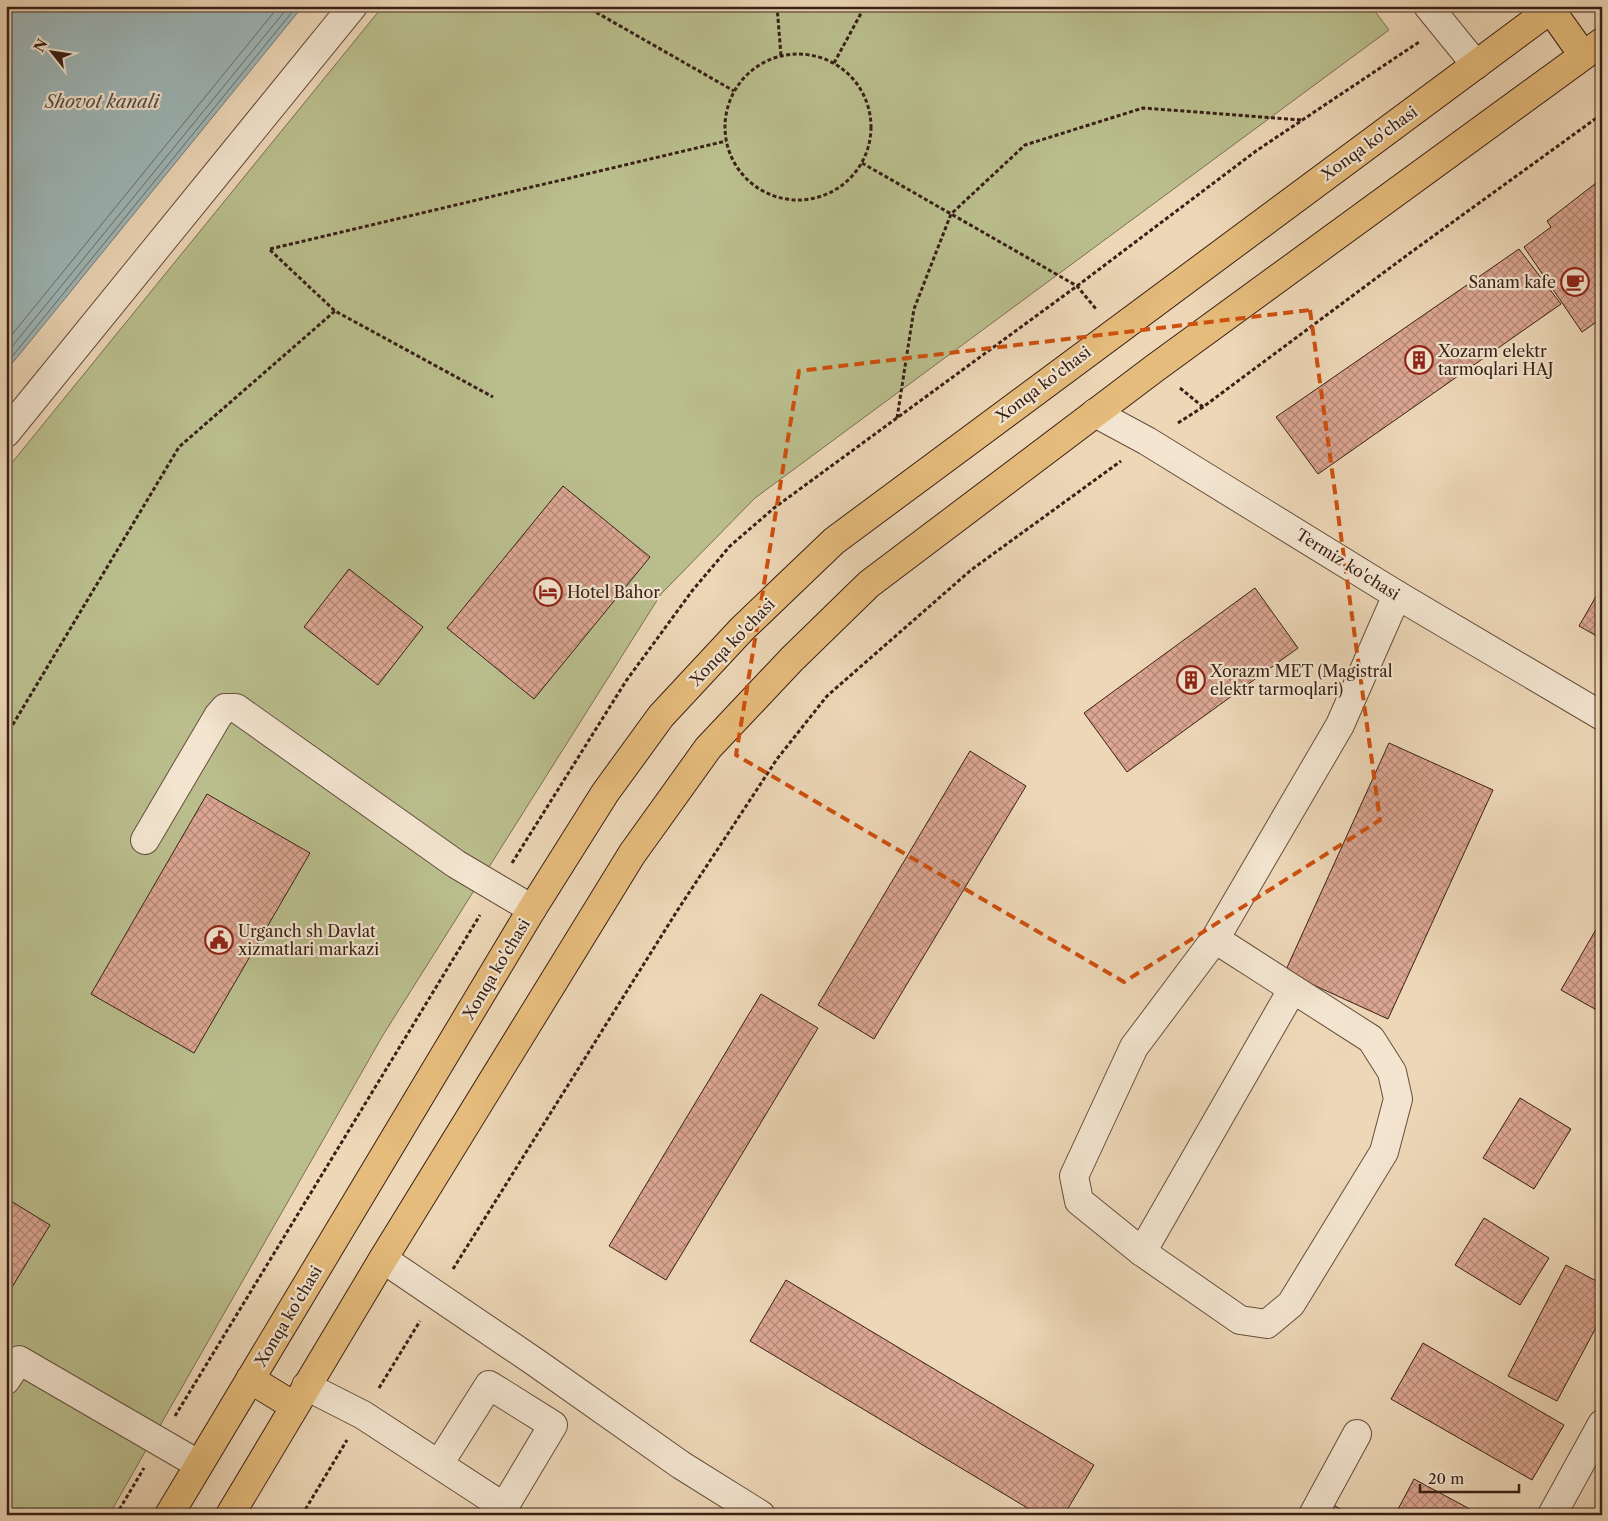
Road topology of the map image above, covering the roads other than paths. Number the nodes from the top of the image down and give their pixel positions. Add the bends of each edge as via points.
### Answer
1 (353, 6) edge
2 (1428, 6) edge
3 (1553, 8) edge
4 (1593, 48) edge
5 (1476, 65) junction
6 (1095, 413) junction
7 (6, 433) edge
8 (1397, 595) junction
9 (1602, 716) edge
10 (145, 840) dead end
11 (532, 909) junction
12 (1214, 939) junction
13 (1292, 990) junction
14 (1142, 1252) junction
15 (383, 1259) junction
16 (6, 1380) edge
17 (250, 1380) junction
18 (300, 1396) junction
19 (1602, 1424) edge
20 (1357, 1434) dead end
21 (198, 1464) junction
22 (439, 1464) dead end
23 (169, 1515) edge
24 (230, 1515) edge
25 (760, 1515) edge
26 (1312, 1515) edge
27 (1552, 1515) edge

1 - 7 street
2 - 5 street
3 - 4 main road
3 - 5 main road, Xonqa ko'chasi
4 - 6 main road
5 - 11 main road, Xonqa ko'chasi via 834,541 742,629 661,716 605,793
6 - 8 street, Termiz ko'chasi via 1147,441
6 - 15 main road via 869,584 708,748 632,854
8 - 9 street, Termiz ko'chasi
8 - 12 street via 1340,725
10 - 11 street via 218,716 225,708 236,708 456,864
11 - 17 main road, Xonqa ko'chasi
12 - 13 street
12 - 14 street via 1134,1047 1074,1176 1079,1201
13 - 14 street
13 - 14 street via 1371,1039 1392,1072 1398,1099 1384,1152 1291,1304 1267,1324 1240,1320
15 - 18 main road
15 - 25 street via 681,1465
16 - 21 street via 19,1360
17 - 18 main road
17 - 21 main road, Xonqa ko'chasi
18 - 22 street via 363,1415
18 - 24 main road
19 - 27 street
20 - 26 street
21 - 23 main road, Xonqa ko'chasi

